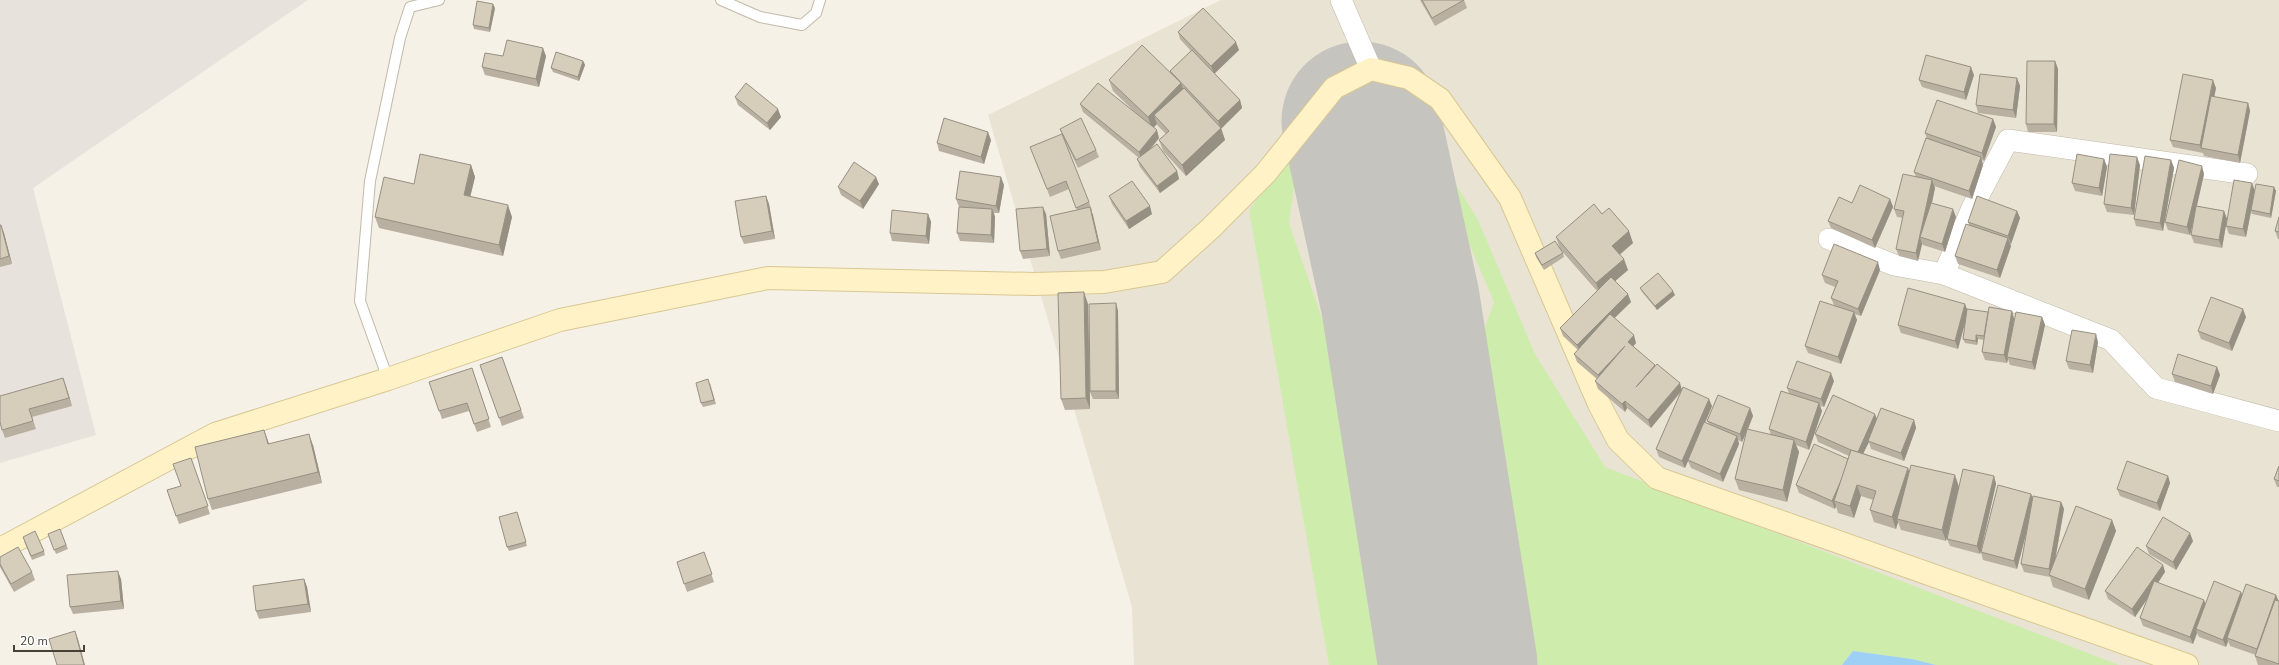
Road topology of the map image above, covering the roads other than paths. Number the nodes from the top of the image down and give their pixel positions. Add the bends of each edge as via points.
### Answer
1 (439, 0) edge
2 (721, 0) edge
3 (820, 0) edge
4 (1341, 0) edge
5 (1371, 69) junction
6 (2247, 174) dead end
7 (1828, 239) dead end
8 (1944, 274) junction
9 (388, 379) junction
10 (2279, 421) edge
11 (0, 549) edge
12 (2187, 665) edge

1 - 9 lane via 410,7 400,38 370,181 360,301
2 - 3 lane via 760,17 802,25 816,13
4 - 5 street
5 - 9 main road via 1334,88 1265,174 1162,272 1104,282 1034,284 768,278 560,320
5 - 12 main road via 1410,78 1440,99 1510,198 1599,404 1618,440 1657,478
6 - 8 street via 2008,140 1972,208
7 - 8 street via 1894,265
8 - 10 street via 2111,340 2156,388
9 - 11 main road via 215,434

